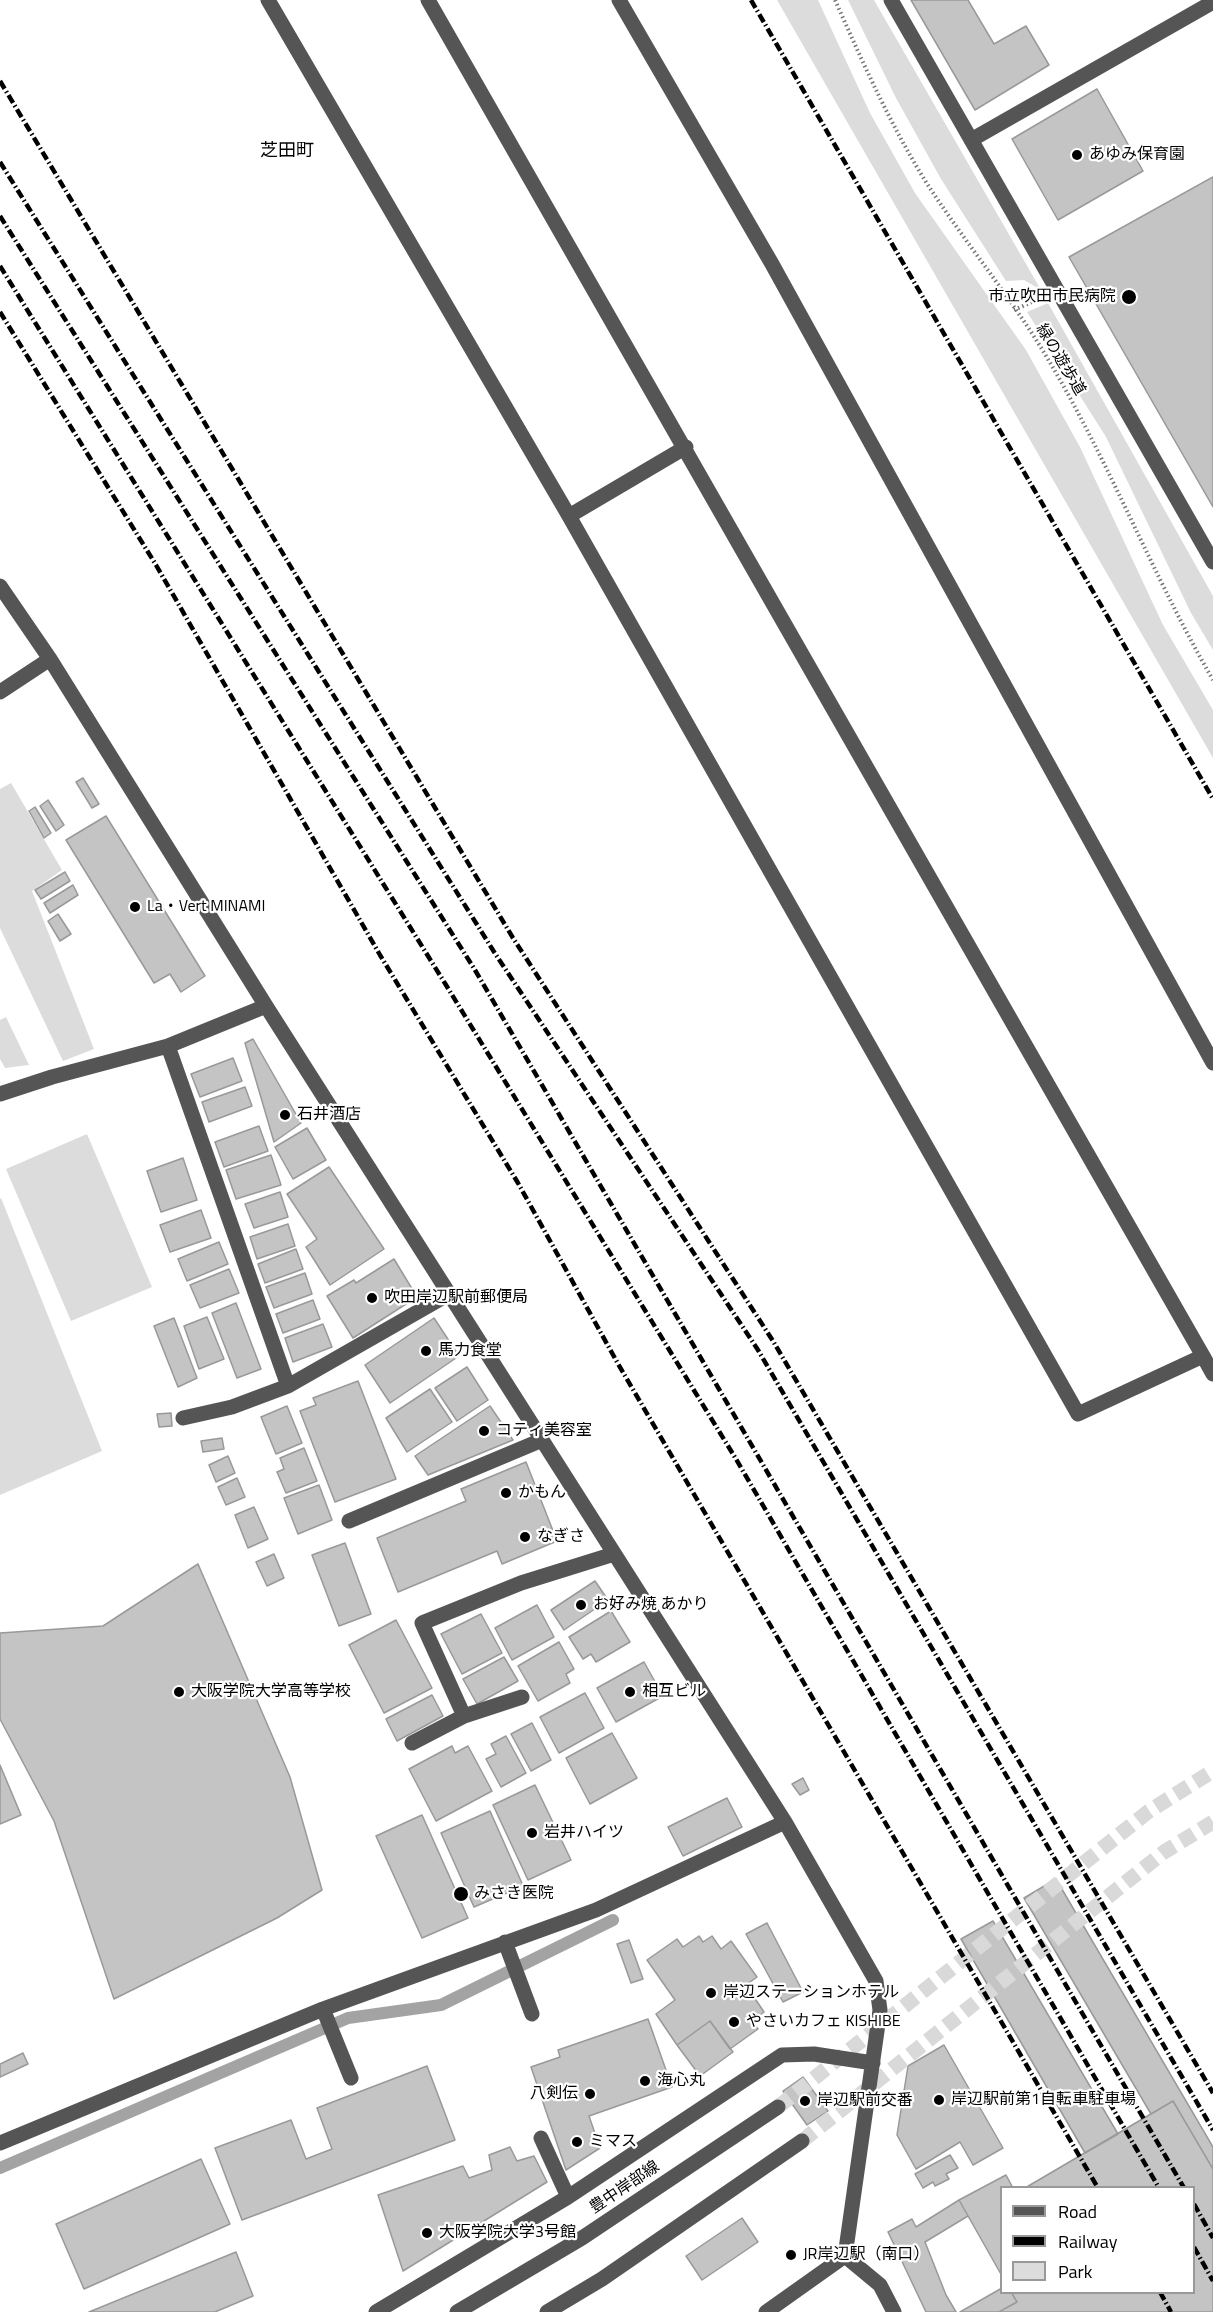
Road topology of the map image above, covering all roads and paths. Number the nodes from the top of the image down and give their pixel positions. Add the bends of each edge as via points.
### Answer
1 (268, 0) edge
2 (428, 0) edge
3 (619, 0) edge
4 (835, 0) edge
5 (891, 0) edge
6 (1213, 2) edge
7 (971, 140) junction
8 (1034, 302) dead end
9 (1014, 310) junction
10 (686, 447) junction
11 (569, 516) junction
12 (1213, 562) edge
13 (0, 586) edge
14 (50, 659) junction
15 (1213, 680) edge
16 (0, 692) edge
17 (266, 1006) junction
18 (168, 1046) junction
19 (1213, 1063) edge
20 (0, 1094) edge
21 (449, 1294) junction
22 (1203, 1356) junction
23 (1213, 1374) edge
24 (288, 1386) junction
25 (183, 1418) dead end
26 (542, 1440) junction
27 (349, 1521) dead end
28 (614, 1554) junction
29 (522, 1698) dead end
30 (464, 1716) junction
31 (412, 1743) dead end
32 (785, 1822) junction
33 (505, 1942) junction
34 (325, 2014) junction
35 (532, 2014) dead end
36 (873, 2063) junction
37 (351, 2078) dead end
38 (778, 2107) tunnel mouth
39 (541, 2138) dead end
40 (802, 2141) tunnel mouth
41 (0, 2143) edge
42 (568, 2197) junction
43 (844, 2256) junction
44 (376, 2312) edge
45 (457, 2312) edge
46 (547, 2312) edge
47 (766, 2312) edge
48 (894, 2312) edge

1 - 11 street
2 - 10 street
3 - 19 street via 772,264
4 - 9 path, 緑の遊歩道 via 883,108 927,183
5 - 7 street
6 - 7 street
7 - 12 street
8 - 9 path
9 - 15 path, 緑の遊歩道 via 1094,440 1177,618
10 - 11 street
10 - 22 street
11 - 22 street via 1078,1414
13 - 14 street
14 - 16 street
14 - 17 street
17 - 18 street
17 - 21 street
18 - 20 street
18 - 24 street
21 - 24 street
21 - 26 street
22 - 23 street
24 - 25 street via 232,1407
26 - 27 street
26 - 28 street
28 - 30 street via 521,1583 422,1623
28 - 32 street
29 - 30 street
30 - 31 street
32 - 33 street via 596,1910
32 - 36 street via 876,1981 880,2010
33 - 34 street
33 - 35 street
34 - 37 street
34 - 41 street
36 - 42 street via 814,2054 782,2055
36 - 43 street
38 - 45 street, 豊中岸部線 via 582,2238
39 - 42 street
40 - 46 street via 602,2280
42 - 44 street
43 - 47 street
43 - 48 street via 880,2285

